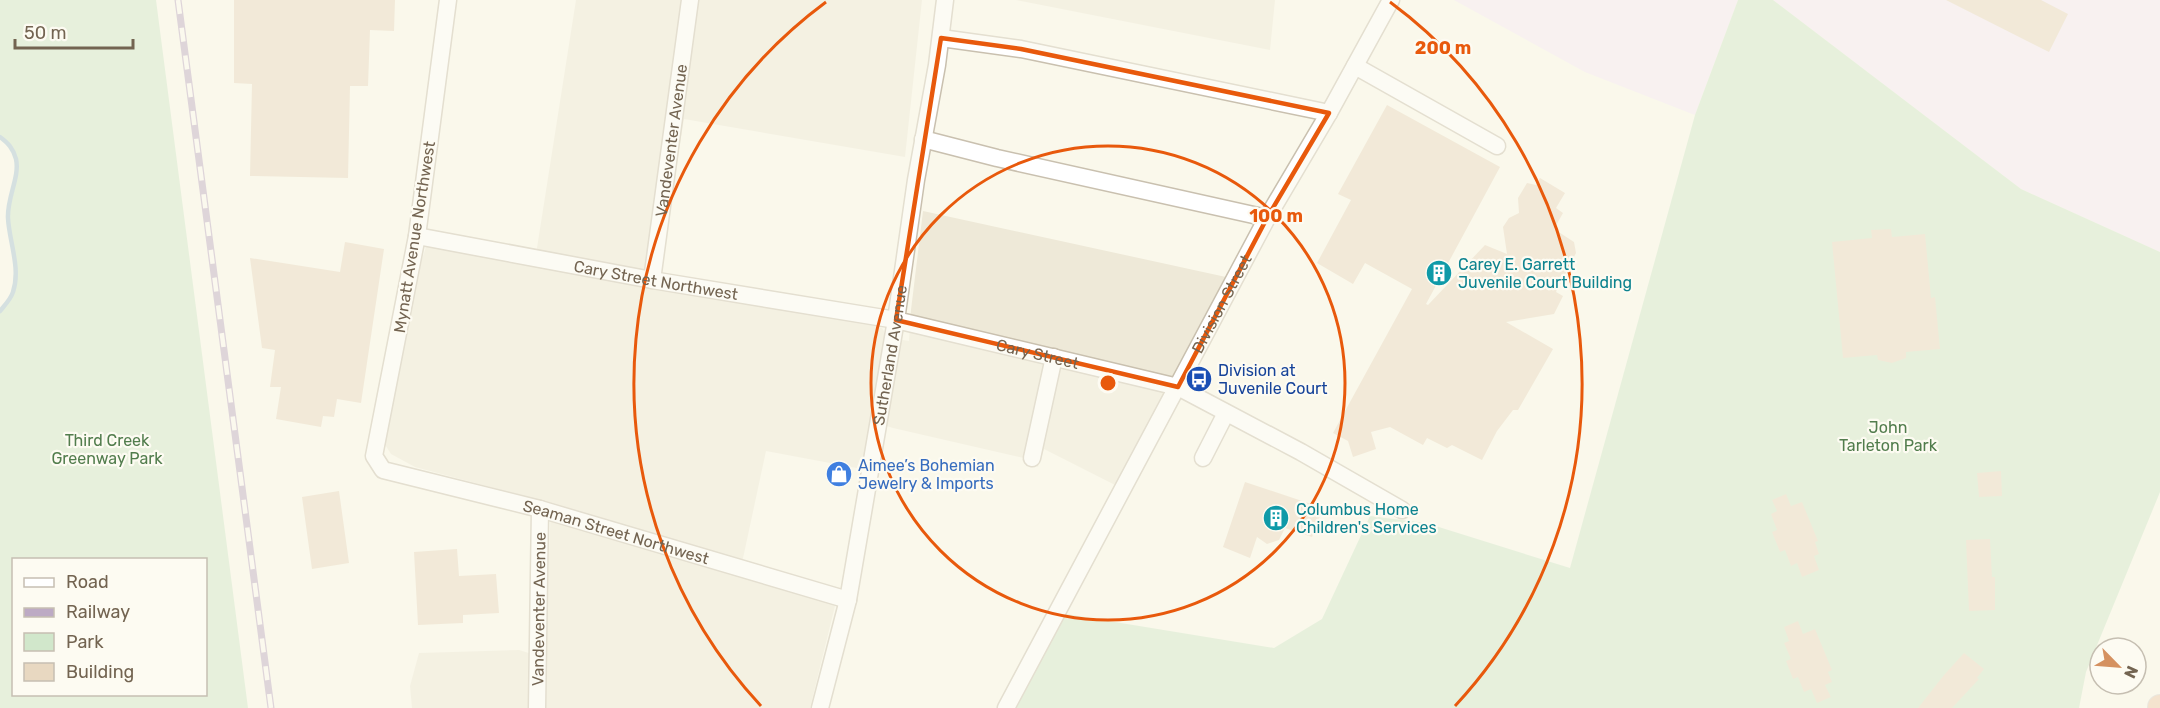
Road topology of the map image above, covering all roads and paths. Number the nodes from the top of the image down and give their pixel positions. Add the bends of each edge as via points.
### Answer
1 (448, 0) edge
2 (690, 0) edge
3 (945, 0) edge
4 (1391, 0) edge
5 (941, 38) junction
6 (1355, 66) junction
7 (1329, 113) junction
8 (923, 139) junction
9 (1497, 146) dead end
10 (1268, 218) junction
11 (417, 236) junction
12 (652, 280) junction
13 (896, 320) junction
14 (1054, 357) junction
15 (1178, 387) junction
16 (1226, 413) junction
17 (1032, 458) dead end
18 (1203, 458) dead end
19 (382, 470) joint
20 (540, 509) junction
21 (1402, 510) dead end
22 (848, 600) junction
23 (537, 708) edge
24 (820, 708) edge
25 (1006, 708) edge

1 - 11 street, Mynatt Avenue Northwest
2 - 12 street, Vandeventer Avenue
3 - 5 street, Sutherland Avenue
4 - 6 street, Division Street
5 - 7 street via 1021,49
5 - 8 street, Sutherland Avenue
6 - 7 street, Division Street
6 - 9 street
7 - 10 street, Division Street
8 - 10 street
8 - 13 street, Sutherland Avenue
10 - 15 street, Division Street
11 - 12 street, Cary Street Northwest
11 - 19 street, Mynatt Avenue Northwest via 374,456
12 - 13 street, Cary Street Northwest
13 - 14 street, Cary Street
13 - 22 street, Sutherland Avenue
14 - 15 street, Cary Street
14 - 17 street
15 - 16 street, Cary Street
15 - 25 street, Division Street
16 - 18 street
16 - 21 street, Cary Street
19 - 20 street, Seaman Street Northwest
20 - 22 street, Seaman Street Northwest
20 - 23 street, Vandeventer Avenue
22 - 24 street, Sutherland Avenue

